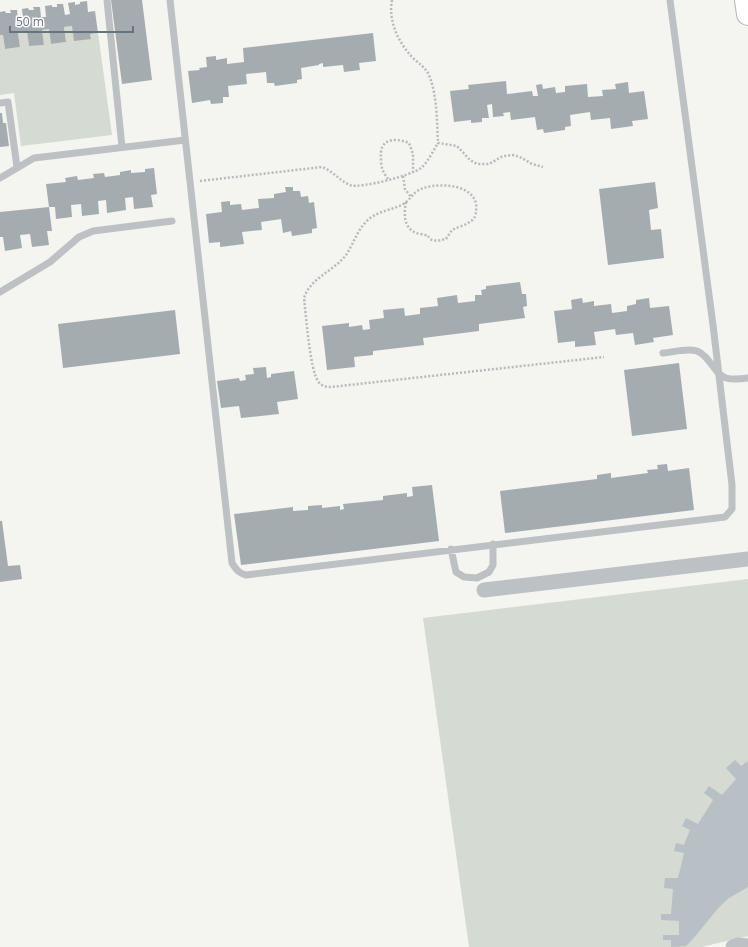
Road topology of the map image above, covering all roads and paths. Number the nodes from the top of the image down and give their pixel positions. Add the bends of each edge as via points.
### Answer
1 (107, 0) edge
2 (170, 0) edge
3 (392, 0) edge
4 (670, 0) edge
5 (746, 0) edge
6 (748, 14) edge
7 (0, 103) edge
8 (185, 140) junction
9 (438, 142) junction
10 (122, 147) junction
11 (17, 167) junction
12 (543, 167) dead end
13 (413, 173) junction
14 (403, 176) junction
15 (0, 178) edge
16 (388, 180) junction
17 (190, 182) junction
18 (411, 197) junction
19 (406, 202) junction
20 (172, 221) dead end
21 (0, 292) edge
22 (663, 353) dead end
23 (604, 357) dead end
24 (718, 372) junction
25 (748, 378) edge
26 (493, 544) junction
27 (451, 549) junction
28 (748, 560) edge
29 (480, 584) junction
30 (748, 946) edge
31 (733, 947) edge

1 - 10 lane
2 - 8 lane
3 - 9 path via 392,16 400,42 425,68 430,78
4 - 24 lane
5 - 6 main road
7 - 11 lane via 8,102
8 - 10 lane
8 - 17 lane
9 - 12 path via 457,146 477,164 489,164 503,156 514,155
9 - 13 path via 424,164
10 - 11 lane via 34,158
11 - 15 lane
13 - 14 path
13 - 16 path via 413,150 409,143 390,140 380,151 381,167
14 - 16 path
14 - 18 path via 405,189
16 - 17 path via 367,186 352,186 322,167
17 - 27 lane via 231,555 236,570 246,575
18 - 19 path
18 - 19 path via 424,188 452,186 470,193 475,198 476,213 473,220 452,230 446,239 437,241 409,228 404,216
19 - 23 path via 369,219 345,256 312,284 305,294 312,363 318,381 324,386
20 - 21 lane via 93,231 79,237 50,262
22 - 24 lane via 690,350 699,352
24 - 25 lane via 724,378
24 - 26 lane via 732,485 732,509 725,517
26 - 27 lane
26 - 29 lane via 493,565
27 - 29 lane via 456,572
28 - 29 street
30 - 31 street

